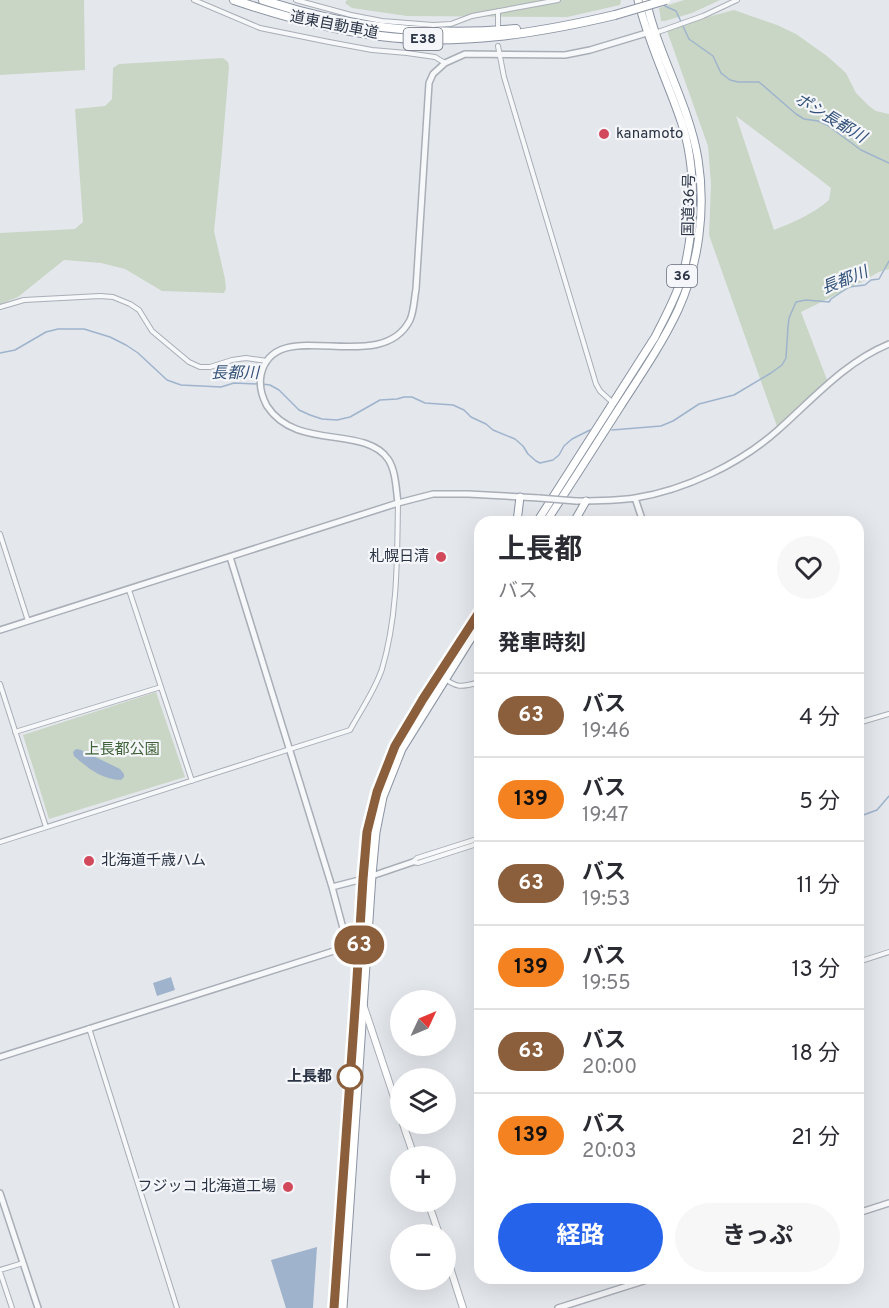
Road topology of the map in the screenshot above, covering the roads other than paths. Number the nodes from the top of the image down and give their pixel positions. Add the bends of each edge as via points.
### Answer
1 (194, 0) edge
2 (234, 0) edge
3 (263, 0) edge
4 (296, 0) edge
5 (558, 0) edge
6 (638, 0) edge
7 (645, 0) edge
8 (666, 0) edge
9 (737, 0) edge
10 (498, 11) junction
11 (615, 15) junction
12 (498, 26) dead end
13 (652, 32) junction
14 (498, 46) dead end
15 (498, 53) junction
16 (445, 63) junction
17 (0, 307) edge
18 (889, 344) edge
19 (267, 362) junction
20 (613, 403) junction
21 (520, 497) junction
22 (635, 498) junction
23 (586, 501) junction
24 (398, 503) junction
25 (518, 516) edge
26 (541, 516) edge
27 (550, 516) edge
28 (577, 516) edge
29 (641, 516) edge
30 (0, 534) edge
31 (230, 557) junction
32 (129, 590) junction
33 (28, 621) junction
34 (474, 621) edge
35 (0, 630) edge
36 (474, 632) edge
37 (442, 677) junction
38 (474, 683) edge
39 (0, 684) edge
40 (161, 687) junction
41 (889, 714) edge
42 (864, 721) edge
43 (15, 732) junction
44 (290, 750) junction
45 (192, 781) junction
46 (46, 827) junction
47 (474, 840) edge
48 (0, 842) edge
49 (474, 845) edge
50 (412, 862) junction
51 (372, 875) junction
52 (363, 879) junction
53 (332, 887) junction
54 (889, 952) edge
55 (864, 960) edge
56 (356, 995) junction
57 (364, 1007) junction
58 (89, 1028) junction
59 (0, 1057) edge
60 (390, 1085) edge
61 (0, 1193) edge
62 (889, 1203) edge
63 (864, 1211) edge
64 (23, 1263) junction
65 (0, 1271) edge
66 (634, 1284) edge
67 (456, 1286) edge
68 (12, 1308) edge
69 (38, 1308) edge
70 (177, 1308) edge
71 (334, 1308) edge
72 (343, 1308) edge
73 (463, 1308) edge
74 (558, 1308) edge

1 - 16 street via 260,28 435,57
2 - 11 highway, 道東自動車道 / E38 via 280,16 342,30 421,39 509,35
3 - 11 highway, 道東自動車道 / E38 via 343,22 422,31 508,30
4 - 10 street via 351,15 409,24 451,24
5 - 10 street
6 - 13 highway, 国道36号 / 36
7 - 13 highway, 国道36号 / 36
8 - 11 highway, 道東自動車道 / E38, bridge
9 - 13 street
10 - 12 street
13 - 15 street via 566,55
13 - 20 highway, 国道36号 / 36 via 690,159 690,238 670,307
13 - 27 highway, 国道36号 / 36 via 689,122 698,159 701,198 696,250 678,310 661,341
14 - 15 street
15 - 16 street via 465,54
15 - 20 street via 596,384
16 - 19 street via 429,83 416,289 410,320 384,343 355,347 290,346 277,351
17 - 19 street via 24,300 113,297 139,310 152,331 200,367 246,358
18 - 22 street via 856,361 739,459 687,484
19 - 24 street via 260,386 271,412 296,429 359,441 380,450 392,468
20 - 26 highway, 国道36号 / 36
21 - 23 street, bridge
21 - 24 street via 433,494
21 - 25 highway
22 - 23 street
22 - 29 street
23 - 28 highway
24 - 31 street
24 - 44 street via 397,573 391,629 381,670 350,730
30 - 33 street
31 - 32 street
31 - 44 street
32 - 33 street
32 - 40 street
33 - 35 street
34 - 37 highway
36 - 37 highway
37 - 38 street via 457,686
37 - 51 highway via 402,749 383,797
37 - 52 highway via 423,699 395,746 377,792 367,832
39 - 43 street
40 - 43 street
40 - 45 street
41 - 42 street
43 - 46 street
44 - 45 street
44 - 53 street
45 - 46 street
46 - 48 street
47 - 50 street
49 - 50 street
50 - 51 street
51 - 52 street
51 - 57 highway
52 - 53 street
52 - 56 highway
53 - 58 street via 344,932 344,942 337,950
54 - 55 street
56 - 57 main road
56 - 71 highway
57 - 60 main road
57 - 72 highway
58 - 59 street
58 - 70 street
61 - 64 street
62 - 63 street
64 - 65 street
64 - 69 street
65 - 68 street
66 - 74 street
67 - 73 main road

